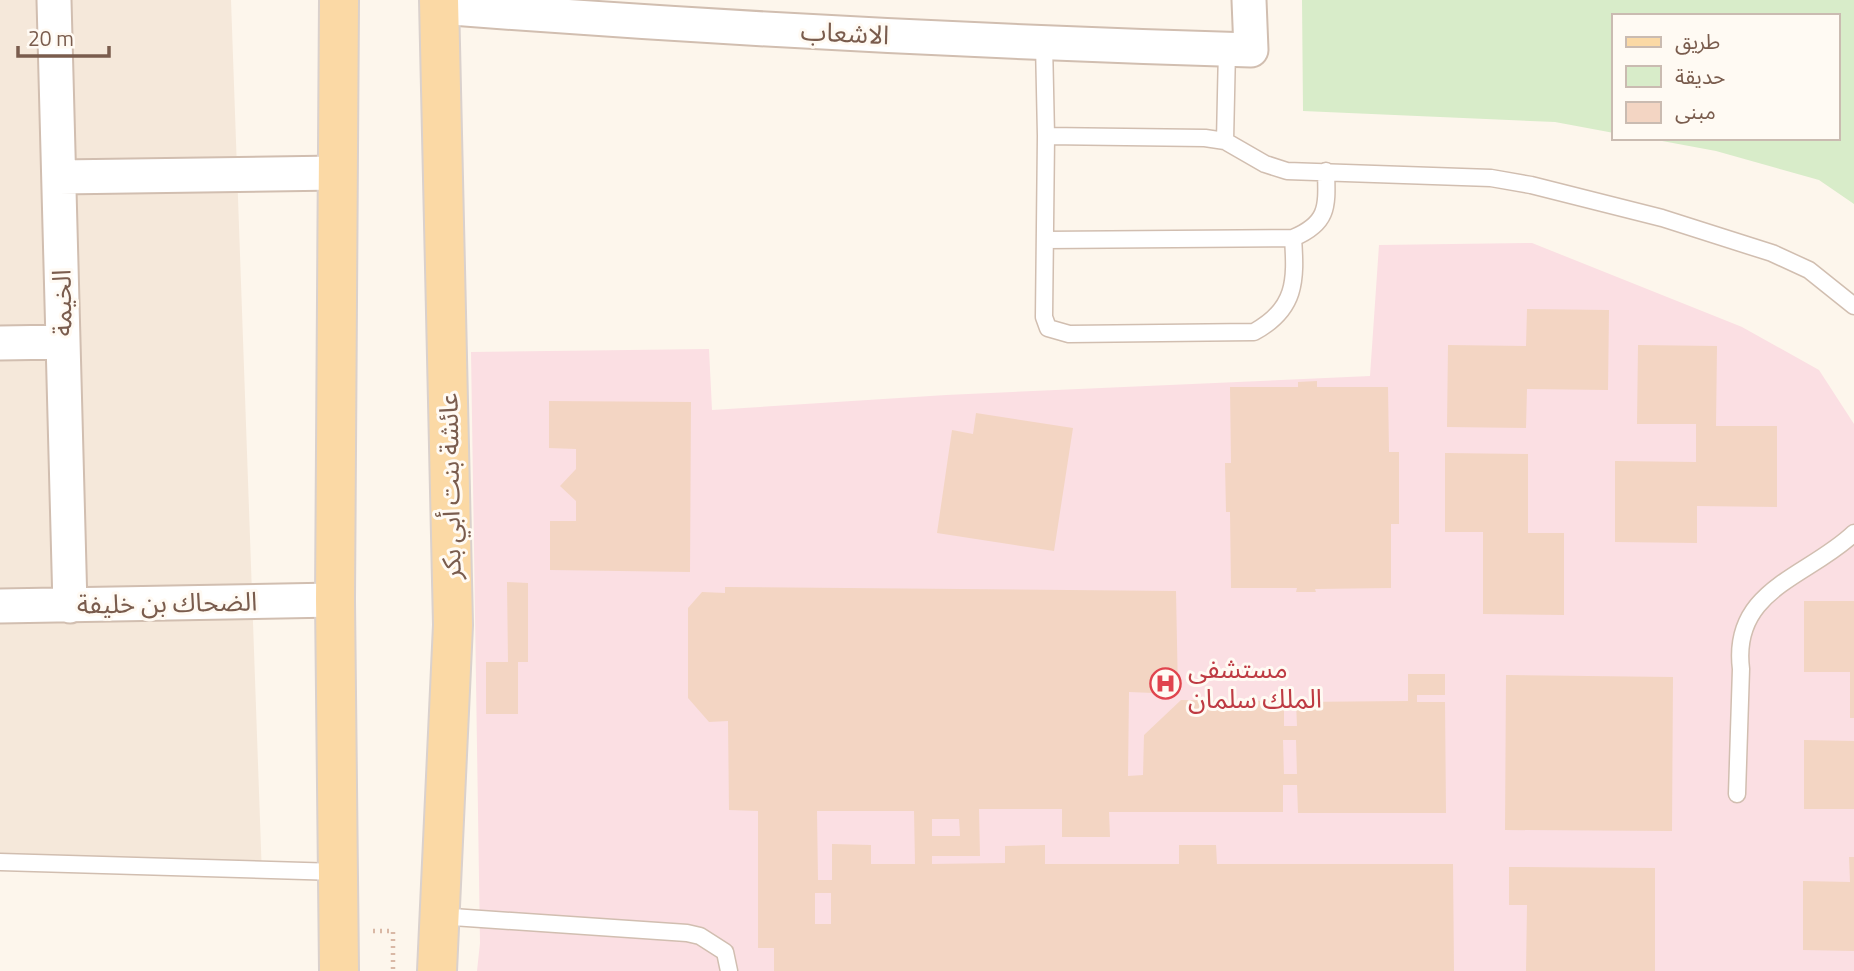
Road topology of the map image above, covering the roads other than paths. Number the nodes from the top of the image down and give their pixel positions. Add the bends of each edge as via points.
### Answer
1 (54, 0) edge
2 (339, 0) edge
3 (1250, 0) edge
4 (439, 3) edge
5 (701, 13) edge
6 (1044, 43) junction
7 (1239, 49) junction
8 (1046, 136) junction
9 (1225, 141) junction
10 (1326, 171) junction
11 (337, 173) junction
12 (59, 177) junction
13 (1293, 238) junction
14 (1045, 240) junction
15 (1854, 306) edge
16 (63, 342) junction
17 (0, 343) edge
18 (1854, 533) edge
19 (335, 600) junction
20 (0, 606) edge
21 (70, 606) junction
22 (1737, 794) dead end
23 (0, 862) edge
24 (338, 872) junction
25 (438, 916) junction
26 (341, 956) edge
27 (437, 971) edge
28 (729, 971) edge

1 - 12 street, الخيمة
2 - 11 main road
3 - 7 street
4 - 5 street, الاشعاب
4 - 25 main road, عائشة بنت أبي بكر via 453,625
5 - 6 street, الاشعاب
6 - 7 street, الاشعاب
6 - 8 lane
7 - 9 lane
8 - 9 lane
8 - 14 lane
9 - 10 lane via 1287,171
10 - 13 lane via 1323,215 1311,230
10 - 15 lane via 1491,178 1649,214 1772,253 1809,270
11 - 12 street
11 - 19 main road
12 - 16 street, الخيمة
13 - 14 lane
13 - 14 lane via 1296,273 1289,299 1270,323 1254,332 1069,334 1048,328 1044,317
16 - 17 street
16 - 21 street, الخيمة
18 - 22 lane via 1763,598 1748,620 1738,649
19 - 21 street, الضحاك بن خليفة
19 - 24 main road
20 - 21 street, الضحاك بن خليفة
23 - 24 lane
24 - 26 main road
25 - 27 main road, عائشة بنت أبي بكر
25 - 28 lane via 687,933 726,952

